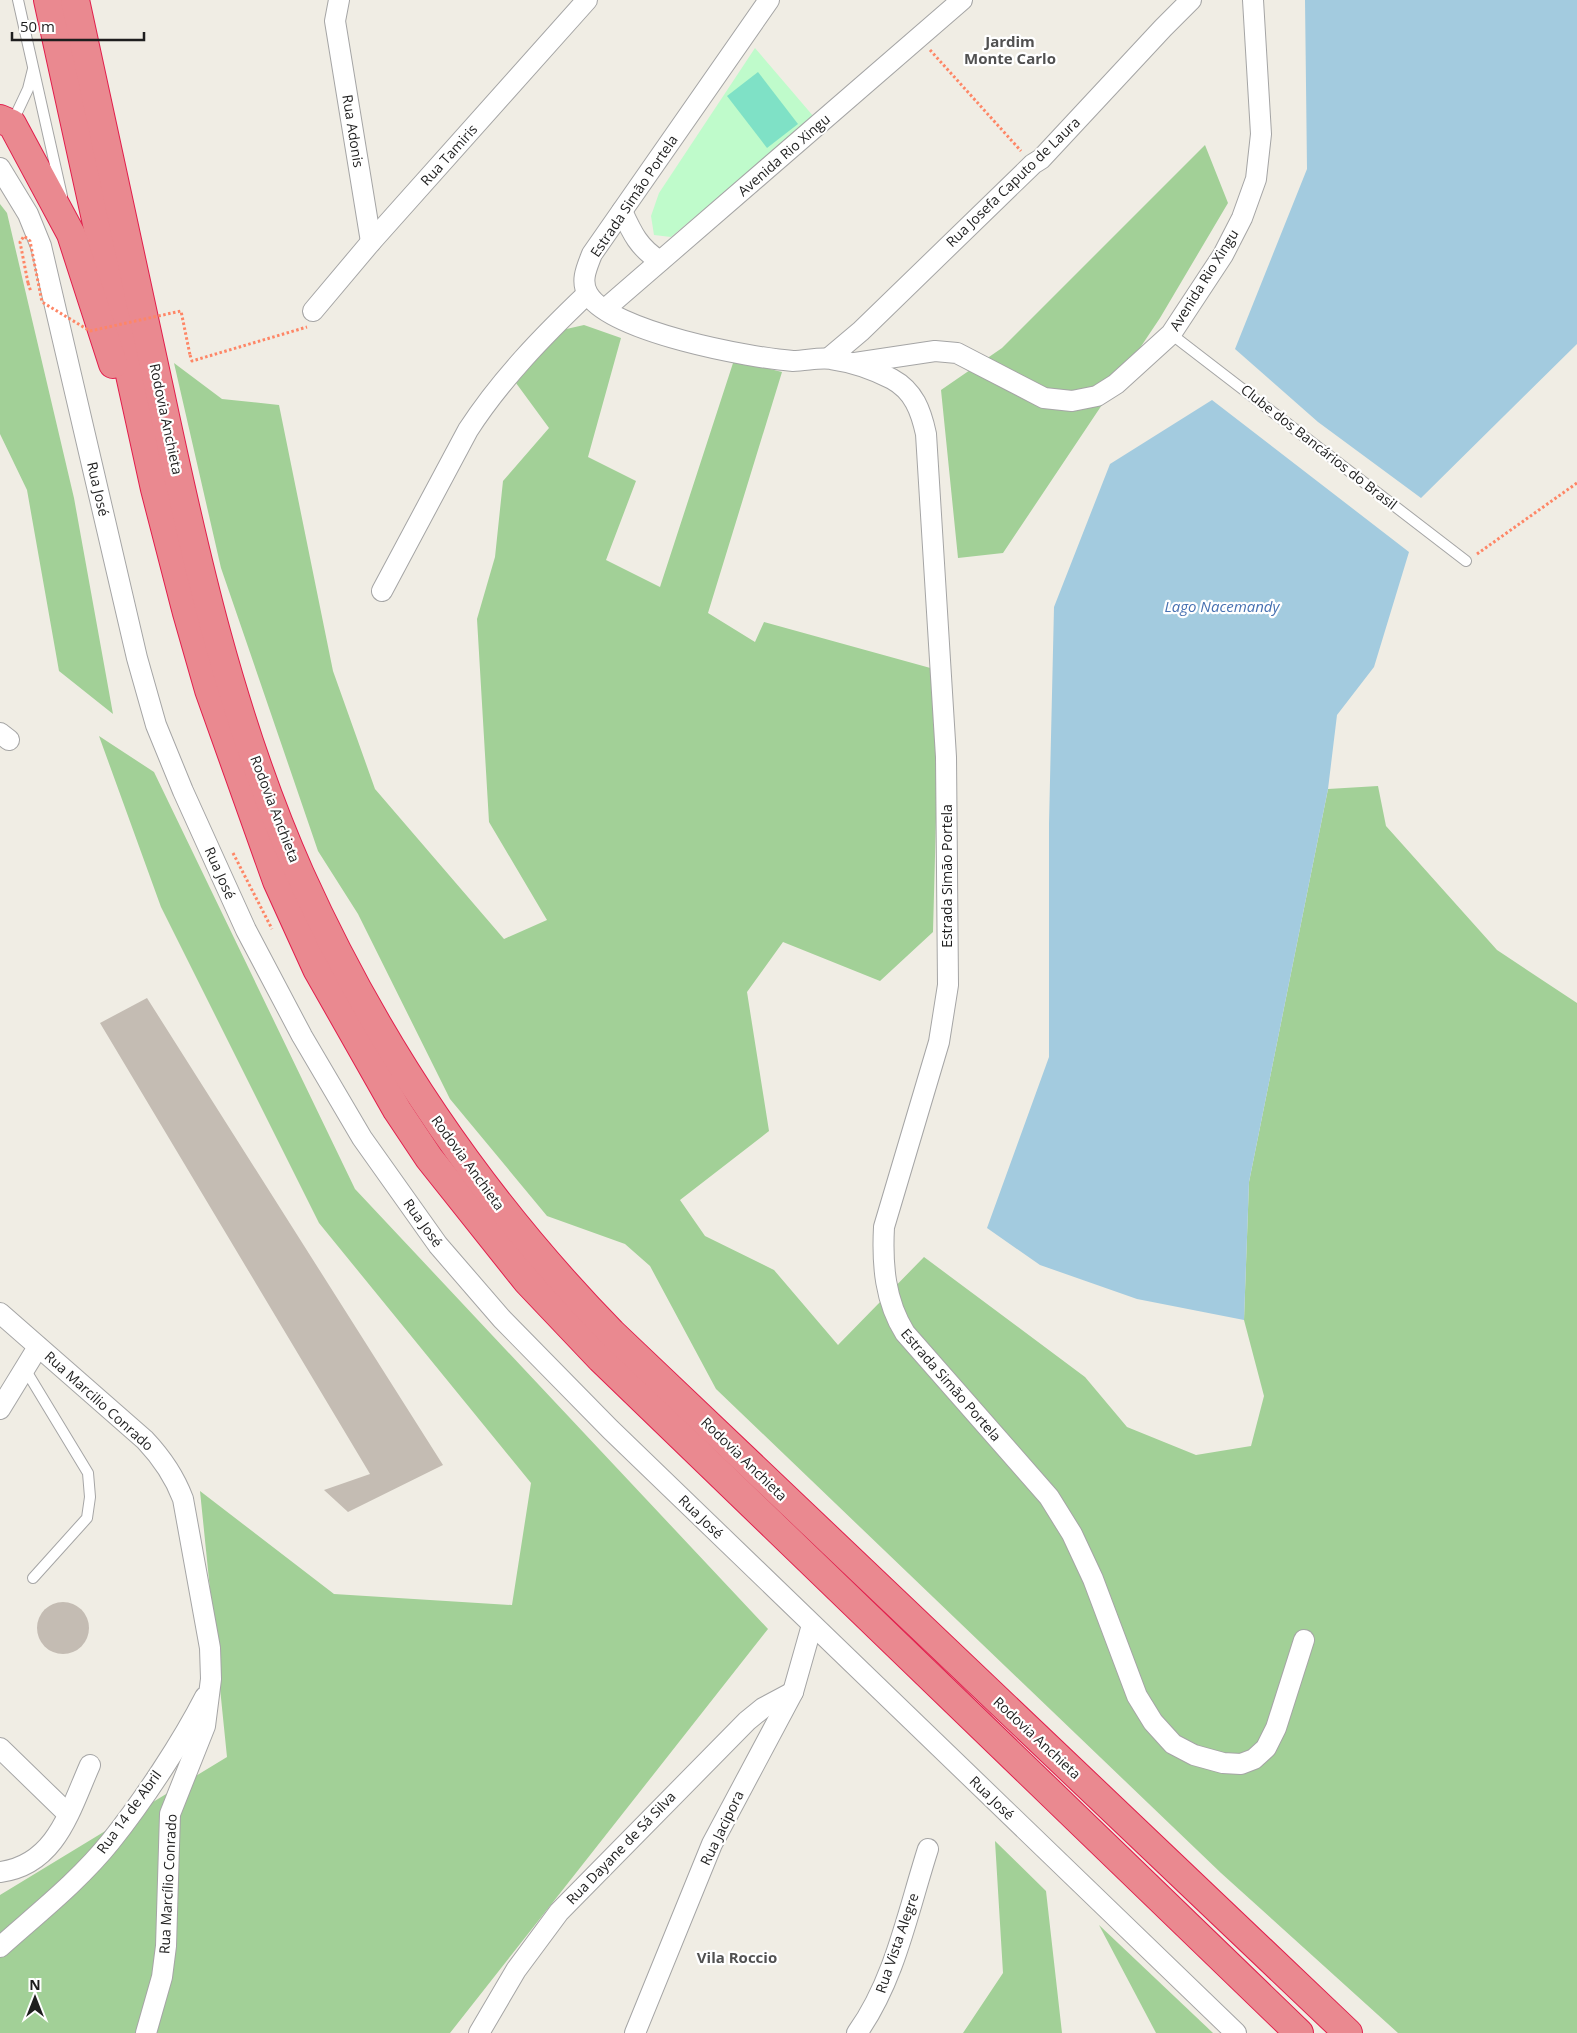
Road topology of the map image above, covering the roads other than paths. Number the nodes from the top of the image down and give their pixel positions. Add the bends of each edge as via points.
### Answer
1 (18, 0) edge
2 (48, 0) edge
3 (75, 0) edge
4 (339, 0) edge
5 (587, 0) edge
6 (769, 0) edge
7 (962, 0) edge
8 (1191, 0) edge
9 (1253, 0) edge
10 (34, 66) junction
11 (6, 122) edge
12 (0, 168) edge
13 (622, 211) junction
14 (71, 234) junction
15 (371, 242) junction
16 (660, 261) junction
17 (588, 294) junction
18 (605, 309) junction
19 (313, 311) road end
20 (1171, 334) junction
21 (829, 358) junction
22 (855, 364) junction
23 (155, 488) junction
24 (1466, 561) road end
25 (382, 591) dead end
26 (0, 1313) edge
27 (38, 1347) junction
28 (25, 1370) junction
29 (0, 1409) edge
30 (33, 1578) dead end
31 (812, 1625) junction
32 (1304, 1640) dead end
33 (211, 1679) junction
34 (793, 1692) junction
35 (0, 1748) edge
36 (90, 1765) dead end
37 (68, 1814) junction
38 (928, 1849) dead end
39 (0, 1872) edge
40 (0, 1947) edge
41 (146, 2033) edge
42 (479, 2033) edge
43 (635, 2033) edge
44 (857, 2033) edge
45 (1236, 2033) edge
46 (1299, 2033) edge
47 (1348, 2033) edge

1 - 10 lane
2 - 23 highway, Rodovia Anchieta
3 - 47 highway, Rodovia Anchieta via 186,516 208,603 252,749 299,871 340,958 423,1101 506,1214 559,1278 612,1333
4 - 15 street, Rua Adonis via 335,21
5 - 15 street, Rua Tamiris
6 - 13 street, Estrada Simão Portela
7 - 16 street, Avenida Rio Xingu
8 - 21 street, Rua Josefa Caputo de Laura via 1041,160 1033,164
9 - 20 street, Avenida Rio Xingu via 1261,134 1256,179 1242,218 1223,254
10 - 11 lane via 28,89
10 - 14 lane
11 - 14 highway
12 - 31 street, Rua José via 28,214 41,246 137,658 156,725 182,791 246,930 302,1036 362,1138 438,1245 502,1319
13 - 16 street via 637,242
13 - 17 street, Estrada Simão Portela via 592,254 585,271 584,283
14 - 23 highway
15 - 19 street, Rua Tamiris
16 - 18 street, Avenida Rio Xingu
17 - 18 street, Estrada Simão Portela
17 - 25 street via 484,404
18 - 21 street, Estrada Simão Portela via 643,328 678,340 794,361
20 - 22 street, Avenida Rio Xingu via 1116,384 1097,396 1072,401 1044,398 957,353 935,351
20 - 24 lane, Clube dos Bancários do Brasil
21 - 22 street, Estrada Simão Portela
22 - 32 street, Estrada Simão Portela via 893,379 910,393 921,411 926,434 946,756 946,995 939,1042 884,1227 888,1300 905,1333 1049,1497 1072,1534 1093,1579 1137,1696 1153,1722 1173,1744 1194,1755 1223,1763 1241,1764 1254,1759 1266,1748 1276,1728
23 - 46 highway, Rodovia Anchieta via 209,690 276,881 316,969 397,1110 429,1158 527,1280 601,1360
26 - 27 street, Rua Marcilio Conrado
27 - 28 street
27 - 33 street, Rua Marcilio Conrado via 145,1440 176,1480 210,1648
28 - 29 street
28 - 30 lane via 88,1473 90,1497 87,1518
31 - 34 street, Rua Jacipora
31 - 45 street, Rua José
33 - 40 street, Rua 14 de Abril via 194,1717 111,1841
33 - 41 street, Rua Marcílio Conrado via 206,1726 170,1814 166,1946 161,1984
34 - 42 street, Rua Dayane de Sá Silva via 747,1721 558,1912 516,1970
34 - 43 street, Rua Jacipora via 712,1844
35 - 37 street
36 - 37 street
37 - 39 street via 53,1843 40,1856 13,1870
38 - 44 street, Rua Vista Alegre via 890,1972 880,1996

